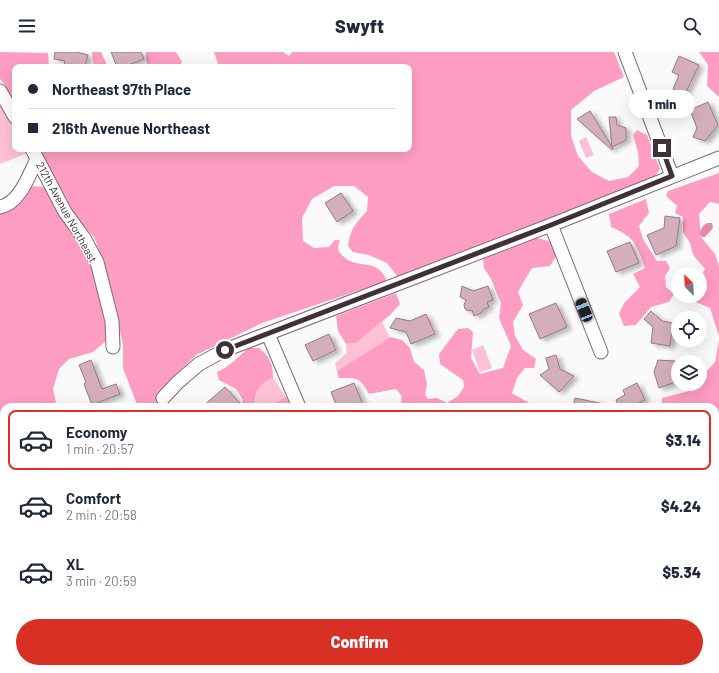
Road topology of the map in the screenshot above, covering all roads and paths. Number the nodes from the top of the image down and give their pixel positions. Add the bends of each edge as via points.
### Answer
1 (625, 52) edge
2 (0, 91) edge
3 (12, 112) edge
4 (35, 154) edge
5 (719, 158) edge
6 (672, 176) junction
7 (0, 207) edge
8 (551, 225) junction
9 (268, 334) junction
10 (113, 347) dead end
11 (601, 352) dead end
12 (163, 398) dead end
13 (296, 403) edge

1 - 6 street
2 - 3 street
4 - 7 street via 15,199
4 - 10 street, 212th Avenue Northeast via 65,212 97,262 112,321
5 - 6 street
6 - 8 street
8 - 9 street
8 - 11 street
9 - 12 street via 225,350 199,364
9 - 13 street

